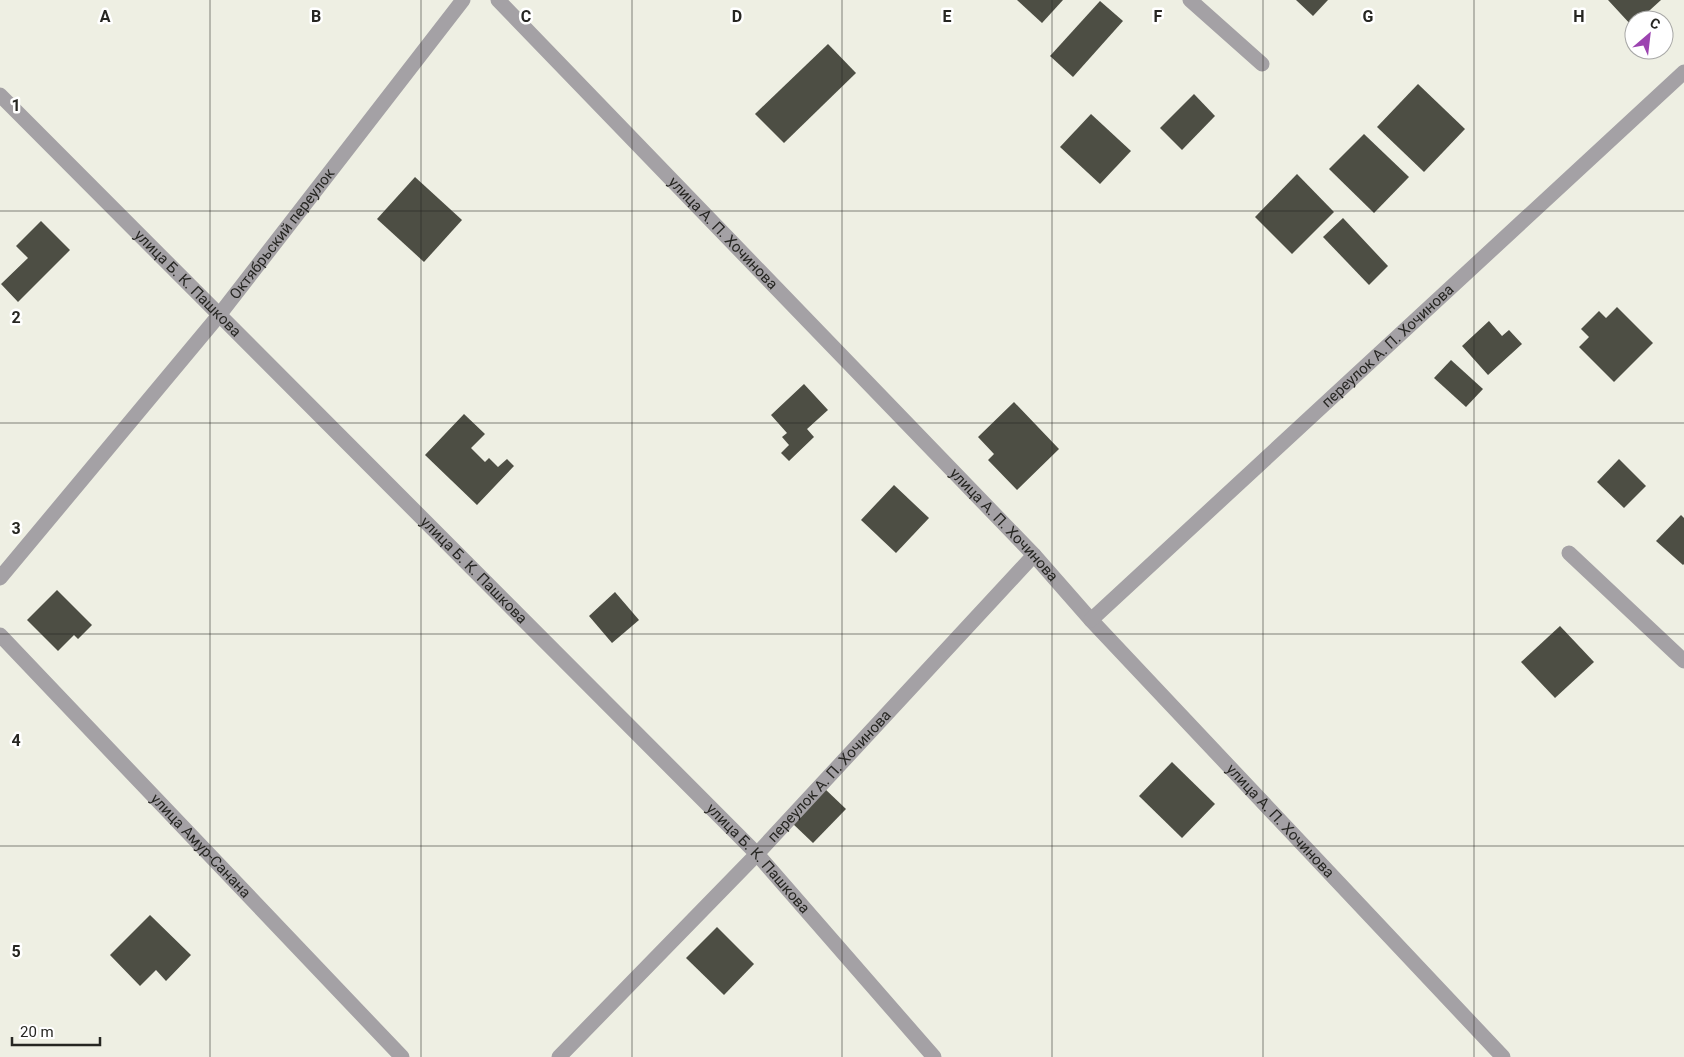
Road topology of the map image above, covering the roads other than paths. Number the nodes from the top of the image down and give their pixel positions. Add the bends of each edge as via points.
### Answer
1 (463, 0) edge
2 (498, 0) edge
3 (1190, 0) edge
4 (1262, 64) dead end
5 (1684, 72) edge
6 (0, 95) edge
7 (220, 314) junction
8 (1569, 553) dead end
9 (1034, 555) junction
10 (0, 578) edge
11 (1092, 620) junction
12 (0, 635) edge
13 (1684, 661) edge
14 (757, 854) junction
15 (402, 1057) edge
16 (559, 1057) edge
17 (934, 1057) edge
18 (1503, 1057) edge

1 - 7 street, Октябрьский переулок
2 - 9 street, улица А. П. Хочинова
3 - 4 street
5 - 11 street, переулок А. П. Хочинова
6 - 7 street, улица Б. К. Пашкова
7 - 10 street, Октябрьский переулок
7 - 14 street, улица Б. К. Пашкова
8 - 13 street
9 - 11 street, улица А. П. Хочинова
9 - 14 street, переулок А. П. Хочинова
11 - 18 street, улица А. П. Хочинова
12 - 15 street, улица Амур-Санана
14 - 16 street, переулок А. П. Хочинова
14 - 17 street, улица Б. К. Пашкова

